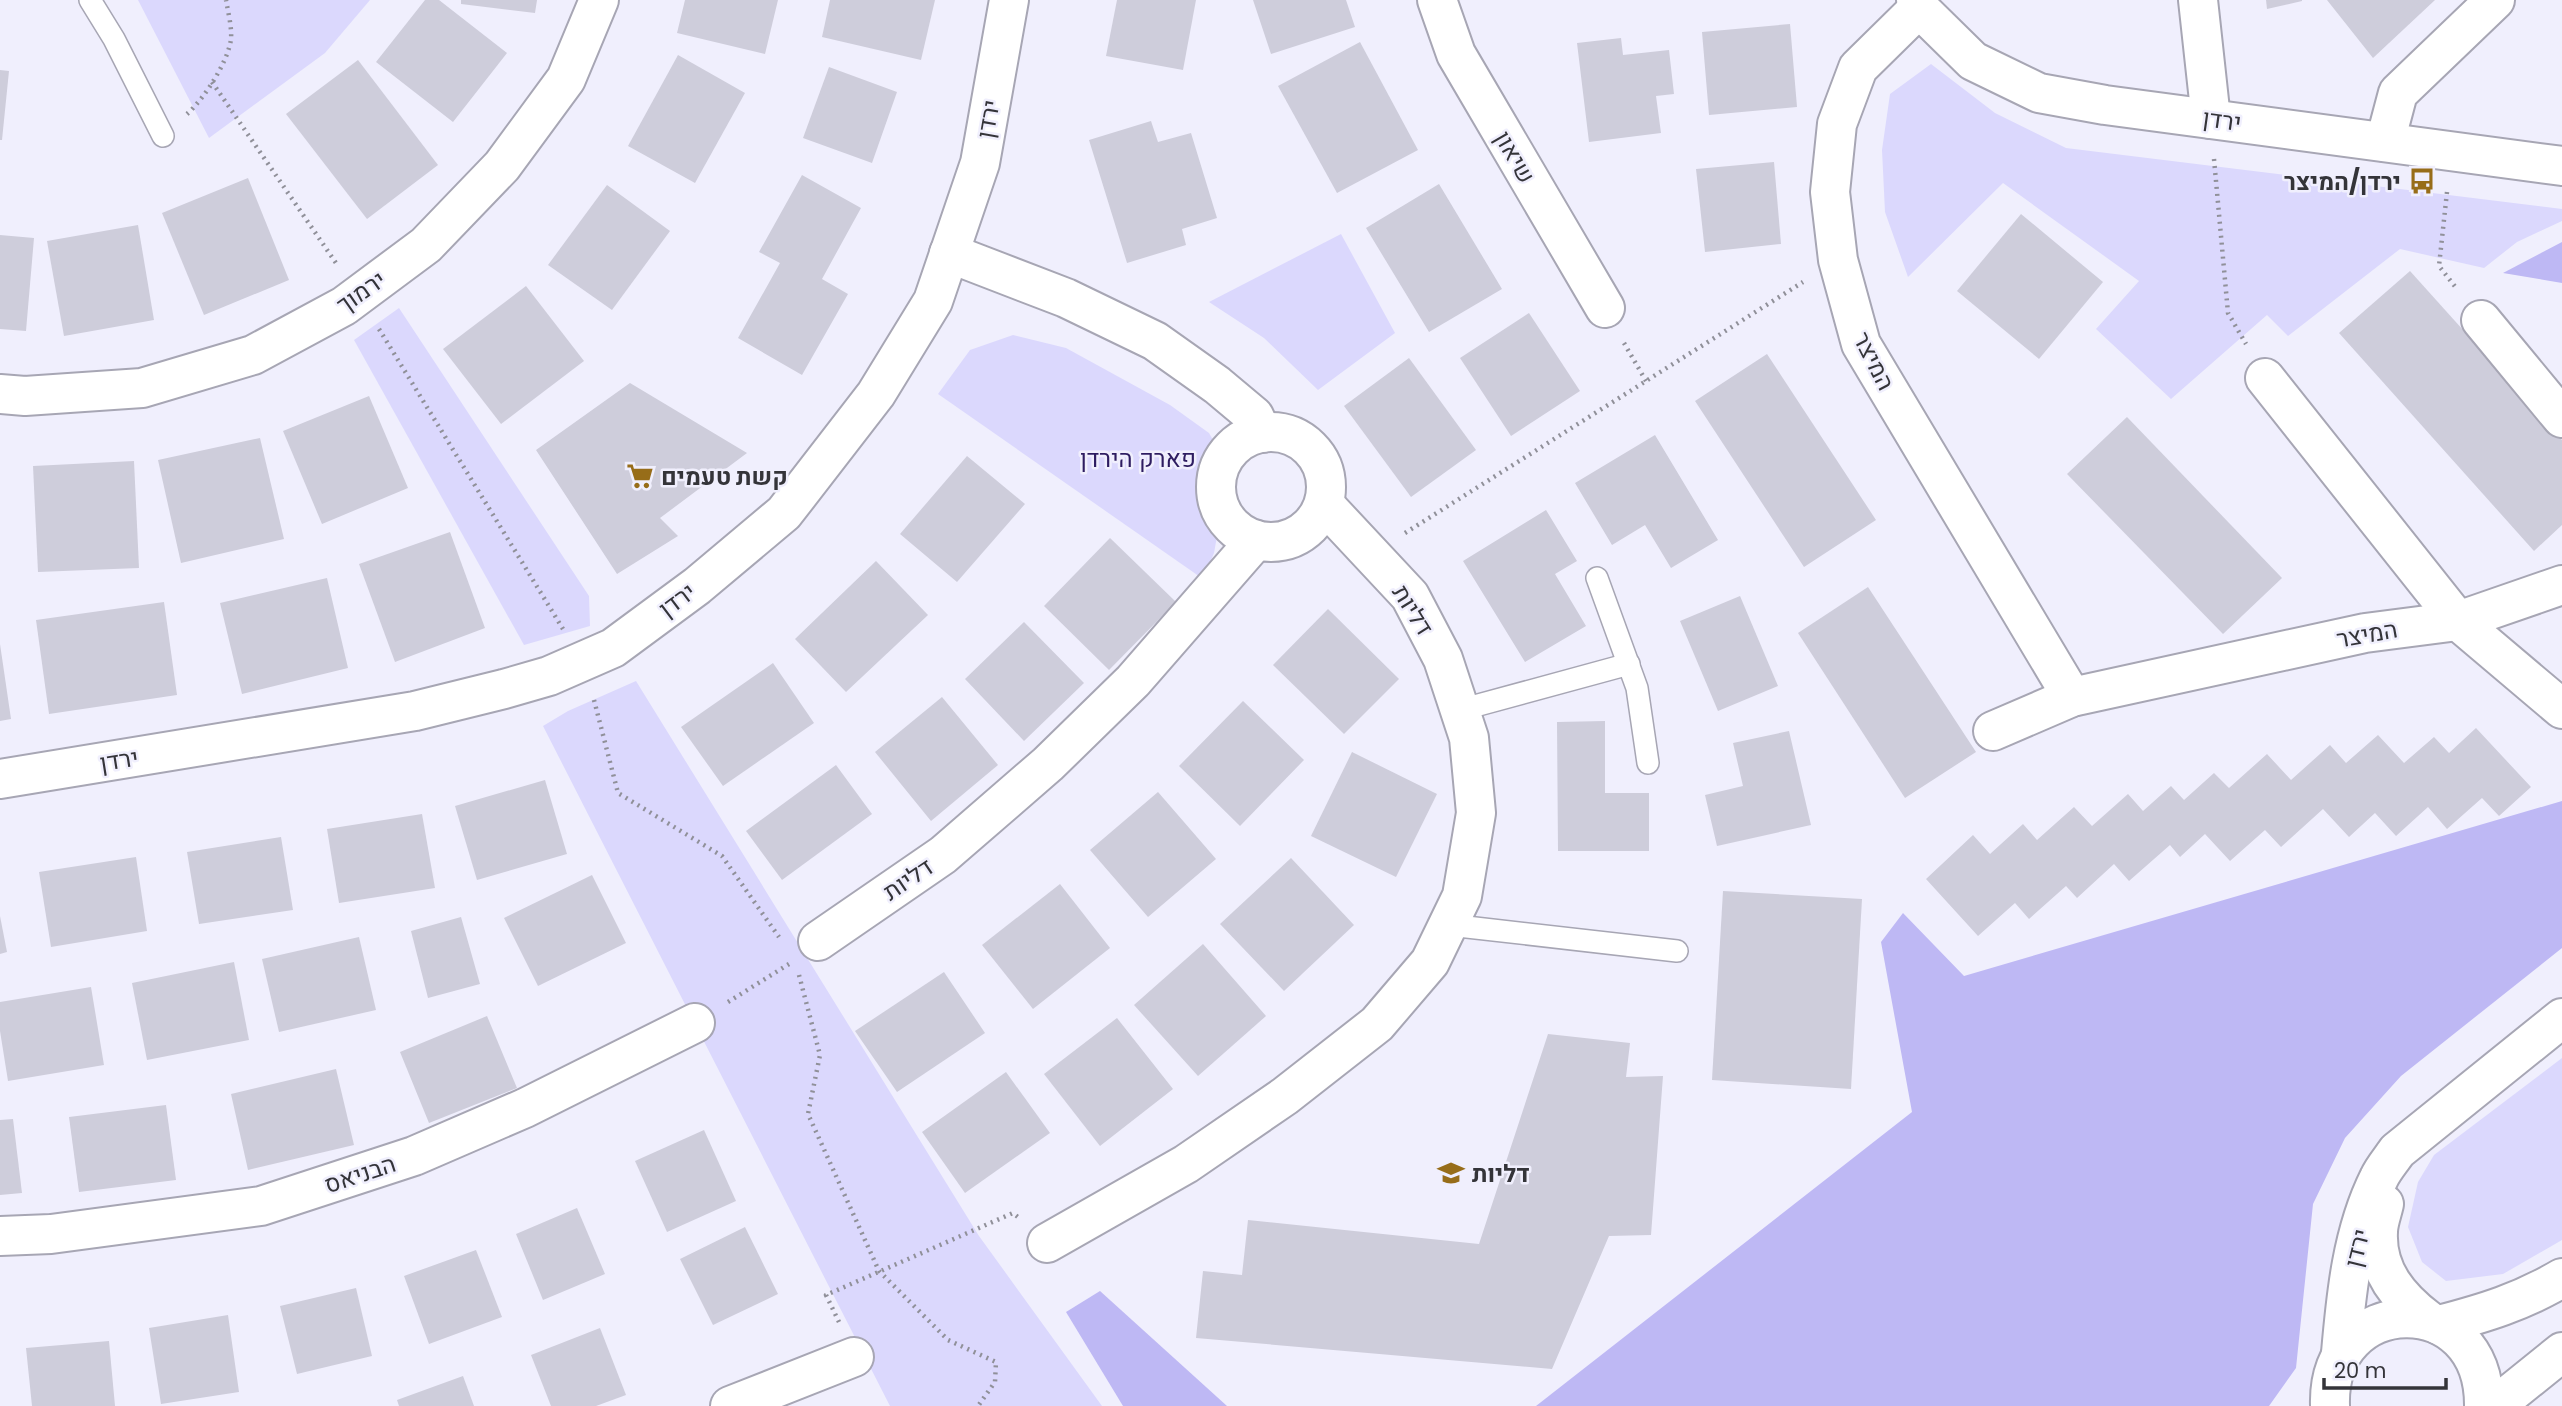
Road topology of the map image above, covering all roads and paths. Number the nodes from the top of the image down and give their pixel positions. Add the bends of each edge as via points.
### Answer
1 (90, 0) edge
2 (226, 0) edge
3 (599, 0) edge
4 (1009, 0) edge
5 (1437, 0) edge
6 (2198, 0) edge
7 (2495, 0) edge
8 (1918, 4) edge
9 (212, 82) junction
10 (2211, 118) junction
11 (163, 136) joint
12 (2385, 142) junction
13 (2451, 151) junction
14 (2562, 166) edge
15 (949, 253) junction
16 (1838, 260) junction
17 (359, 295) junction
18 (1605, 308) dead end
19 (2480, 320) joint
20 (2265, 378) joint
21 (0, 394) edge
22 (2562, 418) edge
23 (1262, 433) junction
24 (1324, 504) junction
25 (1256, 540) junction
26 (1372, 555) junction
27 (1597, 578) dead end
28 (2562, 585) edge
29 (2458, 621) junction
30 (583, 661) junction
31 (1629, 664) junction
32 (2072, 697) junction
33 (2562, 709) edge
34 (1460, 710) junction
35 (1993, 731) dead end
36 (1648, 763) dead end
37 (0, 779) edge
38 (1449, 925) junction
39 (806, 950) junction
40 (1677, 951) dead end
41 (2562, 1018) edge
42 (695, 1023) joint
43 (2397, 1152) junction
44 (0, 1236) edge
45 (1047, 1243) joint
46 (879, 1271) junction
47 (2562, 1278) edge
48 (2434, 1322) junction
49 (2562, 1352) edge
50 (855, 1357) joint
51 (2330, 1387) edge
52 (730, 1406) edge
53 (978, 1406) edge
54 (2484, 1406) edge
55 (2495, 1406) edge

1 - 11 lane
2 - 9 path via 231,38
3 - 17 street, ירמוך via 566,79 502,166 426,245
4 - 15 street, ירדן via 980,163
5 - 18 street, שיאון via 1456,54
6 - 10 street
7 - 12 street via 2398,93
8 - 10 street, ירדן via 1973,61 2039,93
8 - 16 street, המיצר via 1858,68 1837,124 1830,192
9 - 11 path via 197,106
9 - 17 path
10 - 12 street, ירדן
10 - 20 path via 2228,313
12 - 13 street, ירדן
13 - 14 street, ירדן
13 - 19 path via 2439,266
15 - 23 street via 1066,298 1155,341 1254,416
15 - 30 street, ירדן via 933,301 876,394 784,513 624,640
16 - 26 path
16 - 32 street, המיצר via 1861,344
17 - 21 street, ירמוך via 253,355 142,388
17 - 30 path
19 - 22 street
20 - 29 street
23 - 24 street via 1298,438 1313,450 1327,485
23 - 25 street via 1244,439 1229,452 1219,468 1216,487 1226,519
24 - 25 street via 1306,530 1289,540
24 - 26 street, דליות
25 - 39 street, דליות via 1133,681 1048,764 943,855
26 - 34 street, דליות via 1410,596 1443,659
27 - 31 lane
28 - 29 street, המיצר
29 - 32 street, המיצר via 2365,633
29 - 33 street
30 - 37 street, ירדן via 549,676 415,712
30 - 39 path via 618,793 722,856
31 - 34 lane
31 - 36 lane
32 - 35 street, המיצר
34 - 38 street, דליות via 1469,738 1476,813 1462,896
38 - 40 lane
38 - 45 street, דליות via 1430,962 1377,1024 1285,1096 1185,1164
39 - 42 path
39 - 46 path via 820,1055 808,1114
41 - 43 street, ירדן
42 - 44 street, הבניאס via 525,1108 414,1156 261,1206 51,1234
43 - 48 street, ירדן via 2378,1232 2380,1254 2390,1282 2405,1302
43 - 51 street, ירדן via 2379,1178 2354,1251
45 - 46 path via 1013,1213
46 - 50 path via 826,1295
46 - 53 path via 948,1340 996,1362 995,1382
47 - 48 street via 2530,1297 2482,1314
48 - 51 street via 2402,1317 2360,1334
48 - 54 street, ירדן via 2471,1351 2483,1378
49 - 55 street
50 - 52 street

